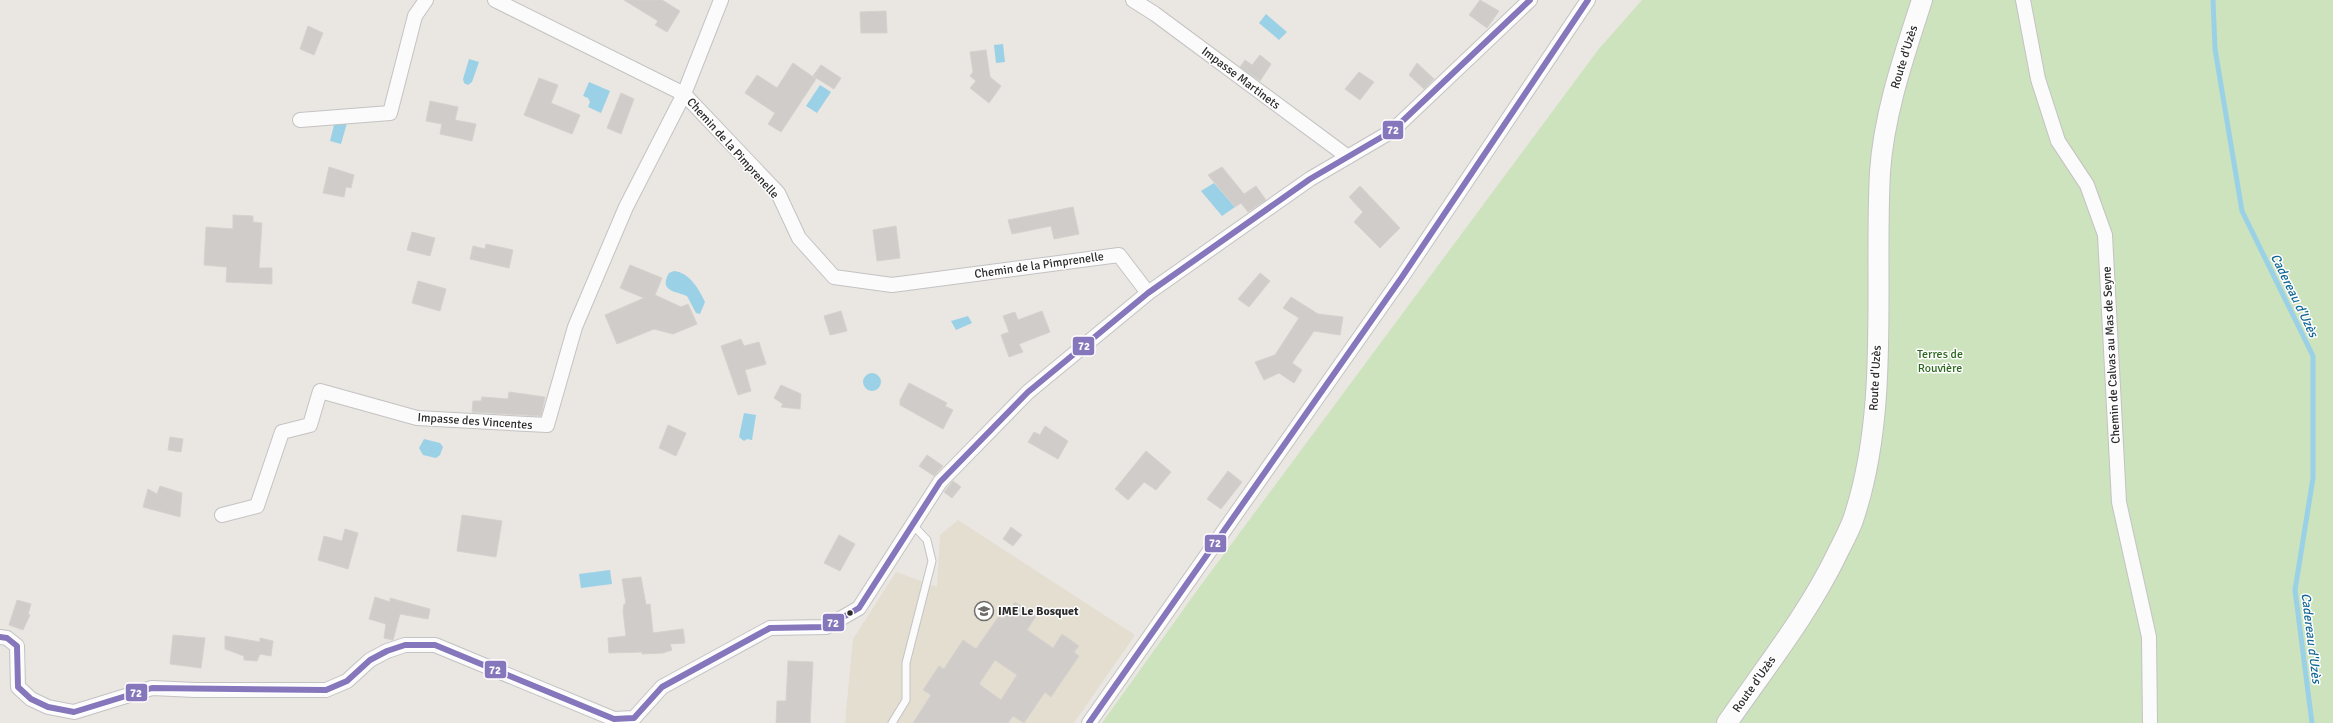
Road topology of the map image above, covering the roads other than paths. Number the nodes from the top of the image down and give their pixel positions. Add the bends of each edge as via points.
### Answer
1 (426, 0) edge
2 (495, 0) edge
3 (722, 0) edge
4 (1133, 0) edge
5 (1530, 0) edge
6 (1588, 0) edge
7 (1922, 0) edge
8 (2024, 0) edge
9 (684, 94) junction
10 (300, 120) dead end
11 (1348, 158) junction
12 (1148, 293) junction
13 (222, 515) dead end
14 (913, 525) junction
15 (0, 638) edge
16 (892, 723) edge
17 (1089, 723) edge
18 (1727, 723) edge
19 (2150, 723) edge

1 - 10 street via 415,16 390,113
2 - 9 street, Chemin de la Pimprenelle
3 - 9 street
4 - 11 street, Impasse Martinets
5 - 11 street via 1392,131
6 - 17 street via 1393,290
7 - 18 main road, Route d'Uzès via 1892,96 1880,170 1875,397 1868,460 1852,521 1829,570 1800,617
8 - 19 street, Chemin de Calvas au Mas de Seyne via 2038,79 2058,141 2087,185 2105,235 2118,502 2149,637
9 - 12 street, Chemin de la Pimprenelle via 778,193 799,238 834,277 892,285 1119,255
9 - 13 street, Impasse des Vincentes via 626,207 575,327 547,425 417,418 320,391 310,425 282,432 257,506
11 - 12 street via 1310,179
12 - 14 street via 1028,392 940,482
14 - 15 street via 858,608 826,627 770,628 662,687 634,718 614,719 435,645 405,645 387,651 370,660 347,681 326,690 152,688 74,712 48,707 31,699 18,687 17,646 7,638
14 - 16 lane via 927,540 932,561 906,663 906,700

